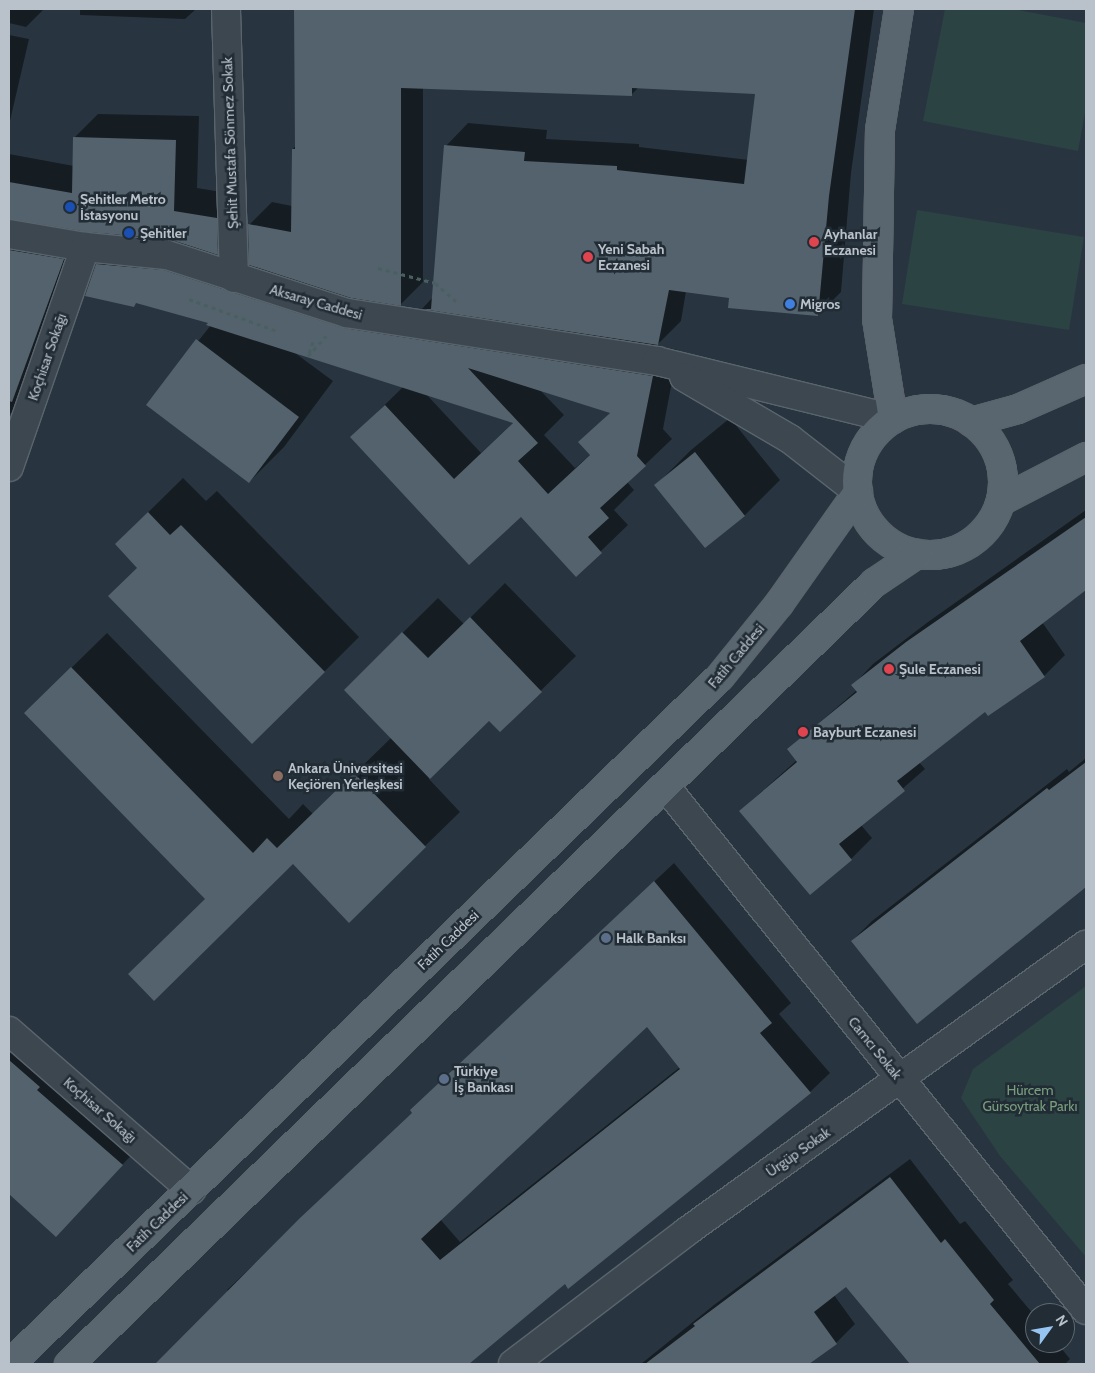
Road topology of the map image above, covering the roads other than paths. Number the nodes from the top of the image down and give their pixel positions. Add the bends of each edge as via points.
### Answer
1 (226, 9) edge
2 (900, 9) edge
3 (9, 234) edge
4 (85, 247) junction
5 (234, 278) junction
6 (656, 361) junction
7 (1086, 380) edge
8 (893, 419) junction
9 (971, 422) junction
10 (1086, 457) edge
11 (9, 467) edge
12 (858, 492) junction
13 (1001, 501) junction
14 (917, 554) junction
15 (665, 786) junction
16 (1086, 945) edge
17 (9, 1031) edge
18 (900, 1080) junction
19 (191, 1190) junction
20 (1086, 1310) edge
21 (10, 1364) edge
22 (69, 1364) edge
23 (514, 1364) edge

1 - 5 street, Şehit Mustafa Sönmez Sokak
2 - 8 main road via 880,130 877,319
3 - 4 street, Aksaray Caddesi
4 - 5 street, Aksaray Caddesi via 167,255
4 - 11 street, Koçhisar Sokağı
5 - 6 street, Aksaray Caddesi via 347,313
6 - 8 street, Aksaray Caddesi
6 - 12 street via 790,439
7 - 9 main road via 1018,409
8 - 9 main road via 912,411 932,409 953,413
8 - 12 main road via 876,432 864,450 858,470
9 - 13 main road via 988,438 998,457 1003,479
10 - 13 main road
12 - 14 main road via 864,514 877,533 897,549
12 - 19 main road, Fatih Caddesi via 779,604 720,677
13 - 14 main road via 987,526 960,549 939,555
14 - 15 main road via 874,583
15 - 18 street, Camcı Sokak
15 - 22 main road
16 - 18 street, Ürgüp Sokak
17 - 19 street, Koçhisar Sokağı
18 - 20 street, Camcı Sokak
18 - 23 street, Ürgüp Sokak via 686,1232
19 - 21 main road, Fatih Caddesi

